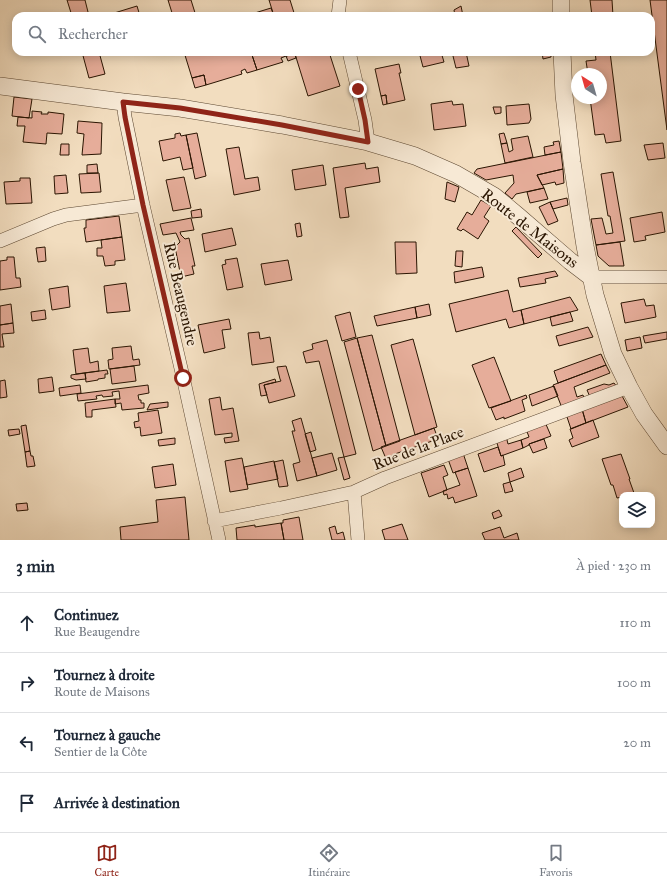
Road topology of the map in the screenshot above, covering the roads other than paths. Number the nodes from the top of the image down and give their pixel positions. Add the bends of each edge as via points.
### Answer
1 (340, 0) edge
2 (561, 0) edge
3 (338, 12) edge
4 (561, 12) edge
5 (350, 56) edge
6 (562, 56) edge
7 (0, 86) edge
8 (123, 102) junction
9 (368, 142) junction
10 (143, 205) junction
11 (0, 241) edge
12 (591, 277) junction
13 (667, 277) edge
14 (629, 387) junction
15 (667, 446) edge
16 (354, 492) junction
17 (214, 520) junction
18 (219, 540) edge
19 (358, 540) edge

1 - 3 street
2 - 4 street
5 - 9 street
6 - 12 street via 572,162
7 - 8 street, Route de Maisons
8 - 9 street, Route de Maisons via 180,108
8 - 10 street, Rue Beaugendre
9 - 12 street, Route de Maisons via 415,156 456,174 494,196
10 - 11 street via 66,215
10 - 17 street, Rue Beaugendre
12 - 13 street
12 - 14 street via 594,295 613,354
14 - 15 street via 644,414
14 - 16 street, Rue de la Place via 385,478
16 - 17 street, Rue de la Place
16 - 19 street
17 - 18 street, Rue Beaugendre

